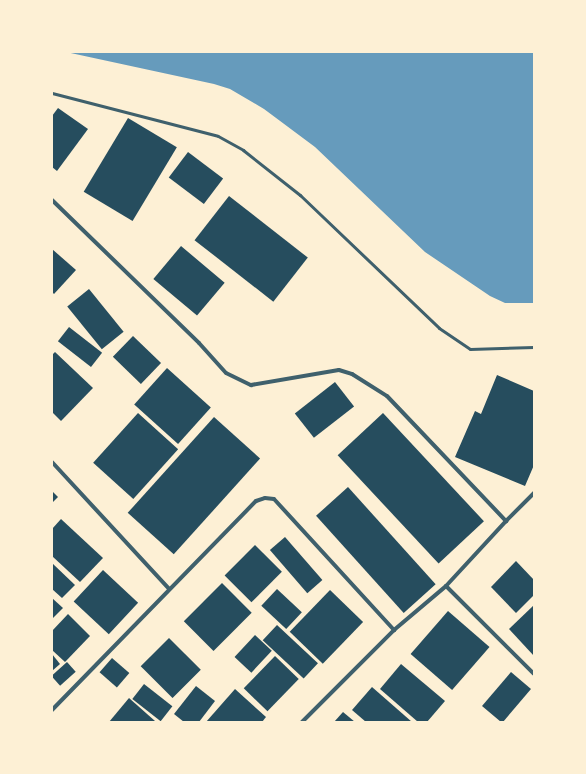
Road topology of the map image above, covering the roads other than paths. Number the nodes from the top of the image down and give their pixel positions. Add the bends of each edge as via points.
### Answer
1 (52, 93) edge
2 (52, 200) edge
3 (534, 347) edge
4 (52, 462) edge
5 (534, 493) edge
6 (506, 520) junction
7 (446, 586) junction
8 (169, 589) junction
9 (394, 630) junction
10 (534, 674) edge
11 (52, 710) edge
12 (302, 722) edge

1 - 3 lane via 218,136 243,150 300,195 440,328 470,349
2 - 6 street via 199,343 226,373 251,385 339,370 352,374 387,396
4 - 8 street
5 - 6 street
6 - 7 street
7 - 9 street
7 - 10 street
8 - 9 street via 256,501 274,499
8 - 11 street
9 - 12 street

